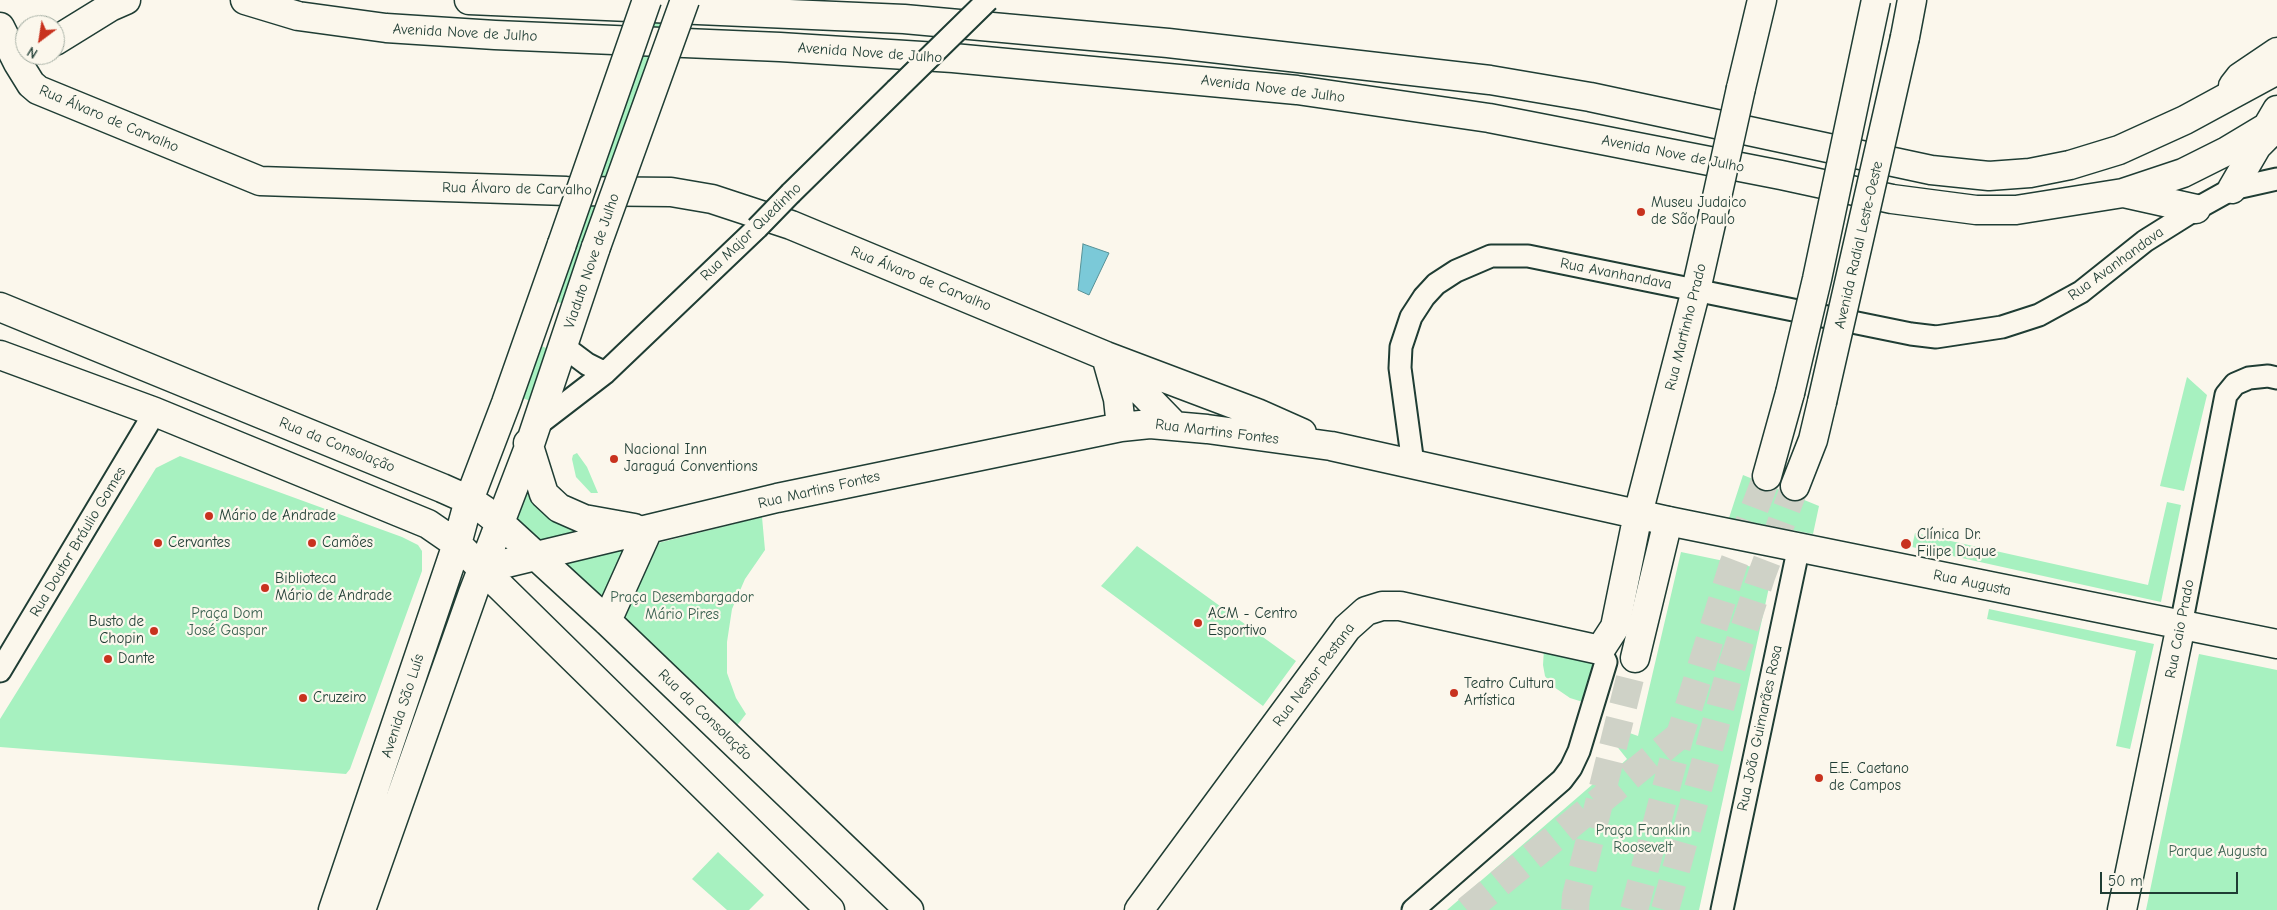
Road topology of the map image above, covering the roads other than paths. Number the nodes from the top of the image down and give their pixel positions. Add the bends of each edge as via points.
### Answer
1 (126, 0) edge
2 (245, 0) edge
3 (469, 0) edge
4 (647, 0) edge
5 (685, 0) edge
6 (988, 0) edge
7 (1762, 0) edge
8 (1876, 0) edge
9 (1912, 0) edge
10 (1920, 0) edge
11 (0, 27) edge
12 (65, 35) edge
13 (1905, 37) junction
14 (2277, 52) edge
15 (15, 60) edge
16 (18, 65) edge
17 (2277, 70) edge
18 (2224, 99) junction
19 (2271, 126) edge
20 (2277, 174) edge
21 (2277, 179) edge
22 (2232, 189) junction
23 (2123, 193) junction
24 (2196, 209) junction
25 (1696, 290) junction
26 (0, 307) edge
27 (564, 346) junction
28 (0, 355) edge
29 (1106, 356) junction
30 (605, 373) junction
31 (2272, 377) edge
32 (506, 403) junction
33 (155, 412) junction
34 (1174, 426) junction
35 (1120, 427) junction
36 (533, 436) junction
37 (1331, 446) junction
38 (1413, 464) junction
39 (1767, 476) tunnel mouth
40 (1795, 486) tunnel mouth
41 (469, 500) junction
42 (1638, 514) junction
43 (1668, 521) junction
44 (499, 522) junction
45 (648, 530) junction
46 (457, 544) junction
47 (1799, 546) junction
48 (536, 556) junction
49 (482, 569) junction
50 (607, 621) junction
51 (2181, 625) junction
52 (2277, 644) edge
53 (1600, 650) junction
54 (1635, 658) tunnel mouth
55 (0, 671) edge
56 (333, 910) edge
57 (361, 910) edge
58 (830, 910) edge
59 (910, 910) edge
60 (1139, 910) edge
61 (1413, 910) edge
62 (1722, 910) edge
63 (2122, 910) edge

1 - 12 main road
2 - 23 main road, Avenida Nove de Julho via 298,16 386,28 953,58 1297,90 1489,118 1892,199 1976,210 2016,210
3 - 18 main road via 904,19 1168,43 1462,77 1600,99 1931,170 1989,176 2070,166 2119,150
4 - 32 main road, bridge
5 - 27 main road, Viaduto Nove de Julho, bridge
6 - 30 street, Rua Major Quedinho, bridge
7 - 25 main road, Rua Martinho Prado, bridge
8 - 39 main road, bridge via 1817,279
9 - 13 main road, Avenida Radial Leste-Oeste
10 - 13 main road
11 - 15 main road, Rua Álvaro de Carvalho
13 - 40 main road, Avenida Radial Leste-Oeste, bridge via 1813,440
14 - 18 main road via 2240,77
16 - 29 main road, Rua Álvaro de Carvalho via 38,90 260,181 671,192 712,198 791,226
17 - 18 main road
19 - 20 street via 2264,165
19 - 22 main road
19 - 23 main road, Avenida Nove de Julho via 2183,173
21 - 22 street, Rua Avanhandava
22 - 24 street, Rua Avanhandava
23 - 24 main road
24 - 25 street, Rua Avanhandava via 2146,240 2081,292 2039,315 1969,333 1936,337 1911,334
25 - 38 street, Rua Avanhandava via 1528,256 1491,256 1456,271 1436,284 1424,297 1412,317 1401,347 1400,368
25 - 42 main road, Rua Martinho Prado
26 - 41 main road, Rua da Consolação
27 - 30 street
27 - 36 main road, Viaduto Nove de Julho
28 - 33 main road
29 - 34 main road, Rua Álvaro de Carvalho
29 - 35 main road via 1118,399
29 - 37 main road, Rua Álvaro de Carvalho via 1257,413
30 - 36 street, Rua Major Quedinho
31 - 51 street, Rua Caio Prado via 2249,378 2235,384 2226,394
32 - 36 main road, Rua Martins Fontes via 519,424
32 - 41 main road
33 - 46 main road via 428,524
33 - 55 street, Rua Doutor Bráulio Gomes
34 - 35 main road, Rua Martins Fontes
34 - 37 main road, Rua Martins Fontes
35 - 45 main road, Rua Martins Fontes via 777,498
36 - 44 main road, Viaduto Nove de Julho
36 - 45 main road, Rua Martins Fontes via 544,494 559,508 584,519
37 - 38 main road, Rua Martins Fontes
38 - 42 main road, Rua Martins Fontes
41 - 44 main road, Rua da Consolação
41 - 46 main road, Avenida São Luís
42 - 43 main road, Rua Martins Fontes
42 - 53 main road, Rua Martinho Prado via 1615,627
43 - 47 main road, Rua Augusta
43 - 54 main road
44 - 46 main road
44 - 48 main road, Rua da Consolação
44 - 49 main road, Avenida São Luís
45 - 48 main road, Rua Martins Fontes
45 - 50 main road
46 - 49 main road
46 - 56 main road, Avenida São Luís
47 - 51 main road, Rua Augusta
47 - 62 street, Rua João Guimarães Rosa
48 - 49 main road, Rua Martins Fontes
48 - 50 main road, Rua da Consolação
49 - 57 main road, Avenida São Luís
49 - 58 main road
50 - 59 main road, Rua da Consolação
51 - 52 main road, Rua Augusta
51 - 63 main road, Rua Caio Prado
53 - 60 main road, Rua Nestor Pestana via 1400,606 1382,606 1366,611 1348,628
53 - 61 street via 1606,662 1571,768 1562,780

